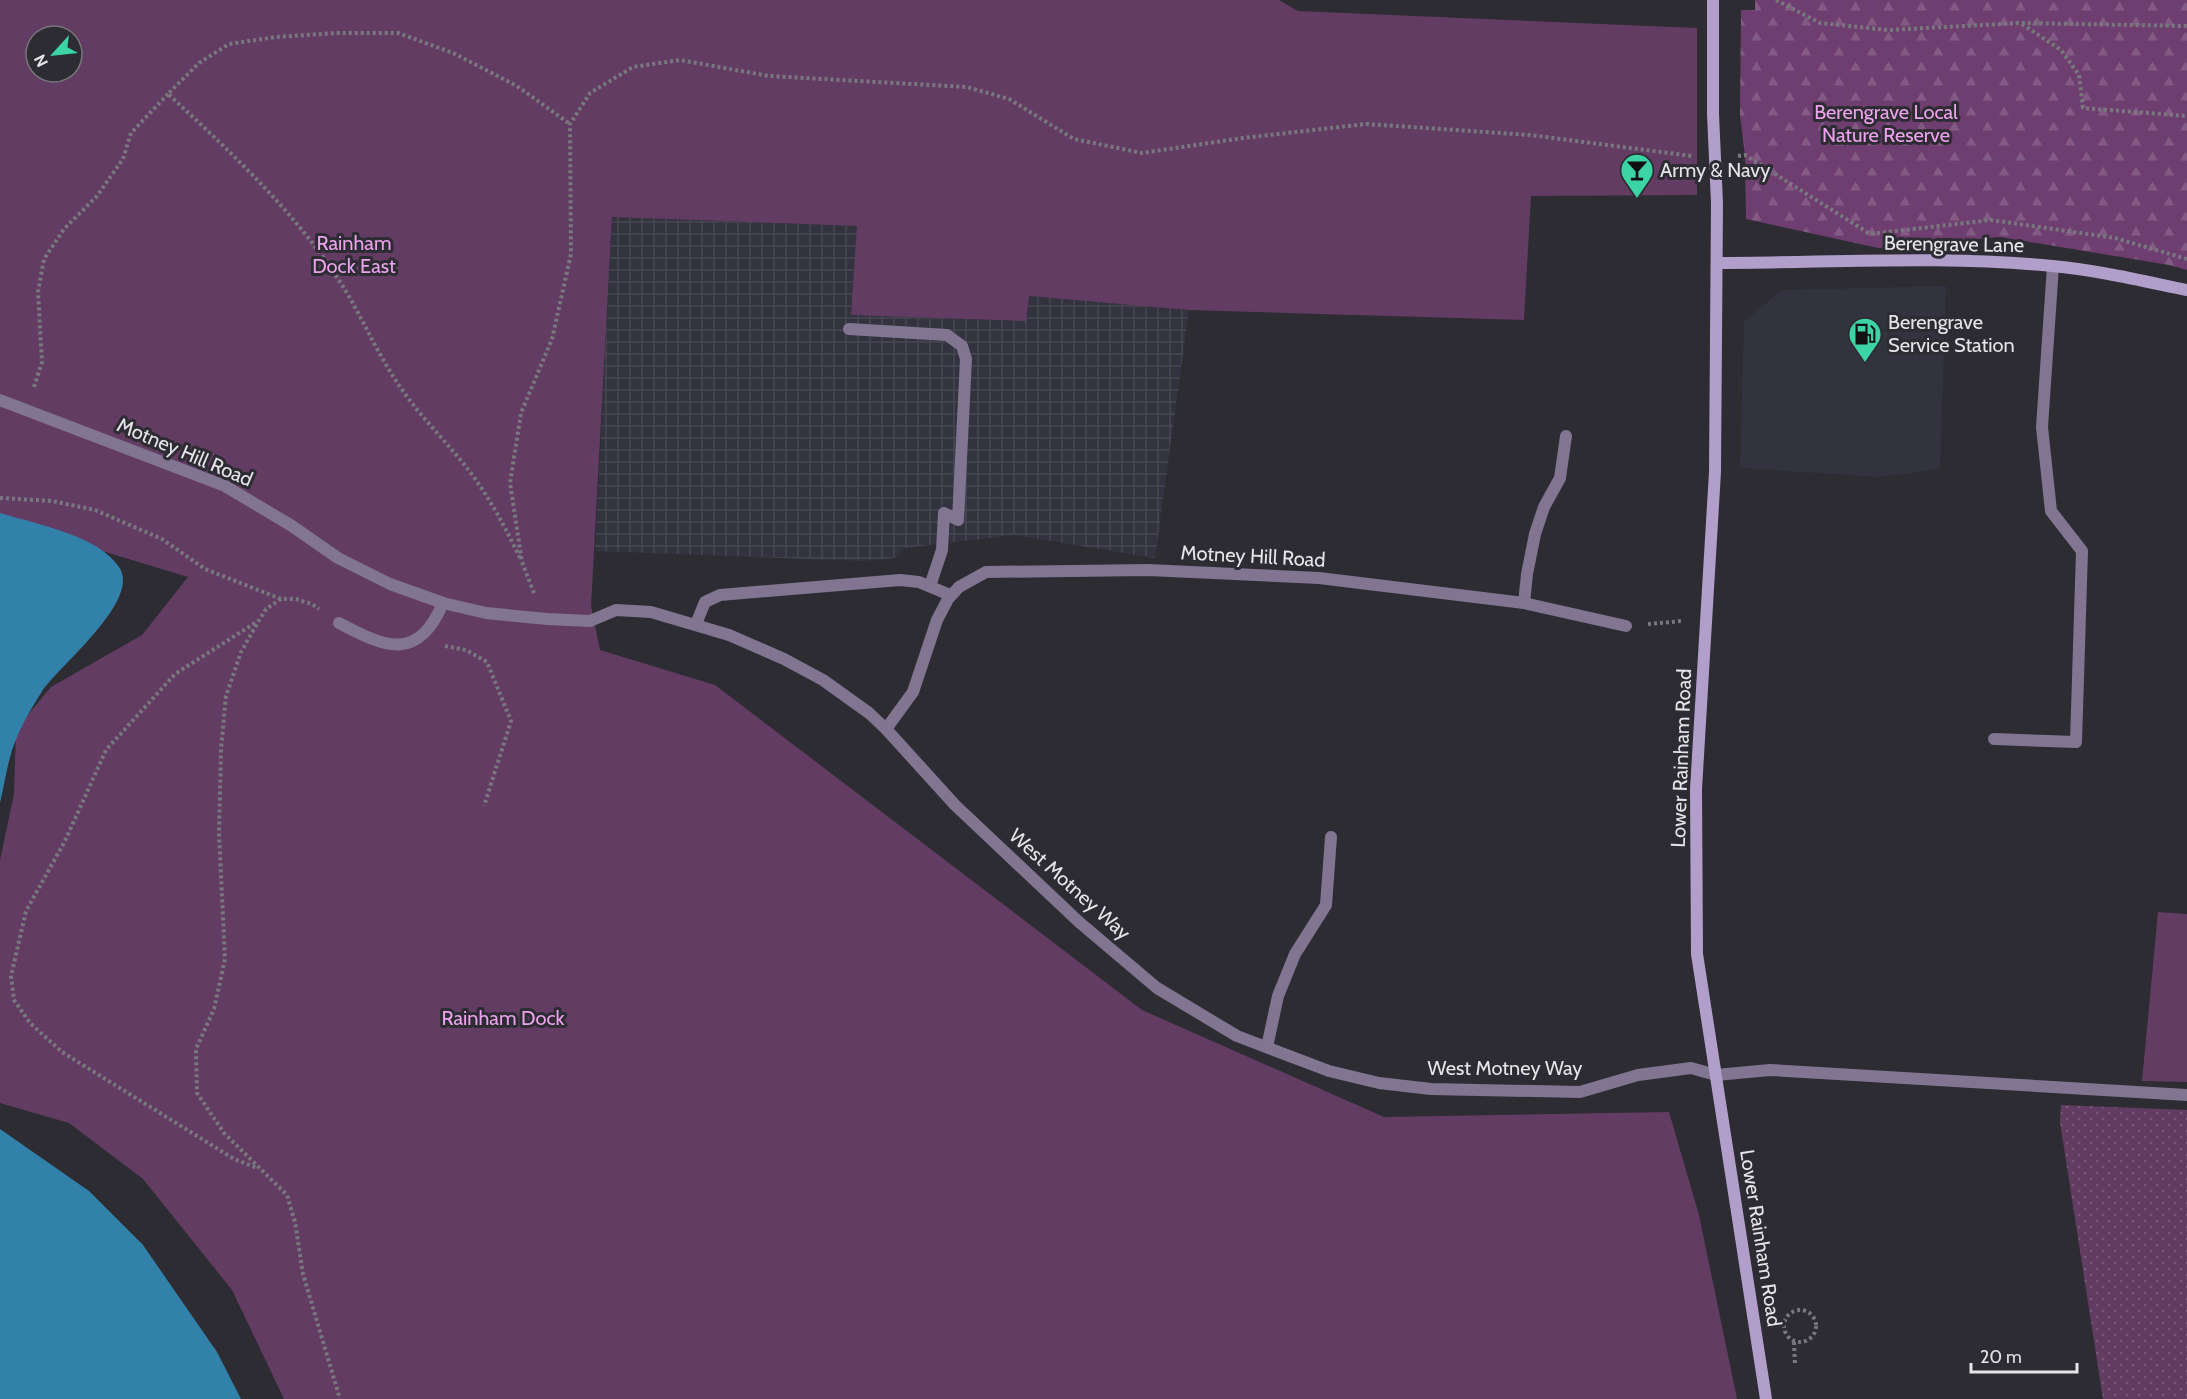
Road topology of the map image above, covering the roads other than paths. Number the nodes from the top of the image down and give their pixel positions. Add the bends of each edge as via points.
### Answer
1 (1713, 0) edge
2 (1717, 263) junction
3 (2054, 266) junction
4 (2187, 290) edge
5 (849, 329) dead end
6 (0, 400) edge
7 (1566, 436) dead end
8 (930, 586) junction
9 (950, 595) junction
10 (443, 603) junction
11 (1524, 603) junction
12 (339, 623) road end
13 (696, 624) junction
14 (1626, 626) road end
15 (886, 729) junction
16 (1994, 739) dead end
17 (1331, 837) dead end
18 (1267, 1047) junction
19 (1716, 1075) junction
20 (2187, 1095) edge
21 (1766, 1399) edge

1 - 2 main road, Lower Rainham Road
2 - 3 main road, Berengrave Lane via 1953,261
2 - 19 main road, Lower Rainham Road via 1715,472 1696,789 1697,954
3 - 4 main road, Berengrave Lane
3 - 16 street via 2042,427 2050,511 2082,551 2076,742
5 - 8 street via 948,335 962,346 966,359 958,520 944,513 942,550
6 - 10 street, Motney Hill Road via 225,486 338,558 390,584
7 - 11 street via 1560,478 1535,534
8 - 9 street
8 - 13 street via 900,580 720,596 705,602
9 - 11 street, Motney Hill Road via 967,580 986,572 1148,570 1319,578
9 - 15 street, Motney Hill Road via 940,612 913,692
10 - 12 street via 435,621 418,640 392,645 368,639
10 - 13 street, West Motney Way via 486,614 547,620 590,621 616,610 651,612
11 - 14 street, Motney Hill Road
13 - 15 street, West Motney Way via 803,669 840,692
15 - 18 street, West Motney Way via 955,805 1079,922 1157,988 1237,1036
17 - 18 street via 1326,905 1295,954 1278,996
18 - 19 street, West Motney Way via 1329,1071 1431,1089 1580,1092 1638,1076 1691,1068
19 - 20 street, West Motney Way via 1770,1070
19 - 21 main road, Lower Rainham Road

